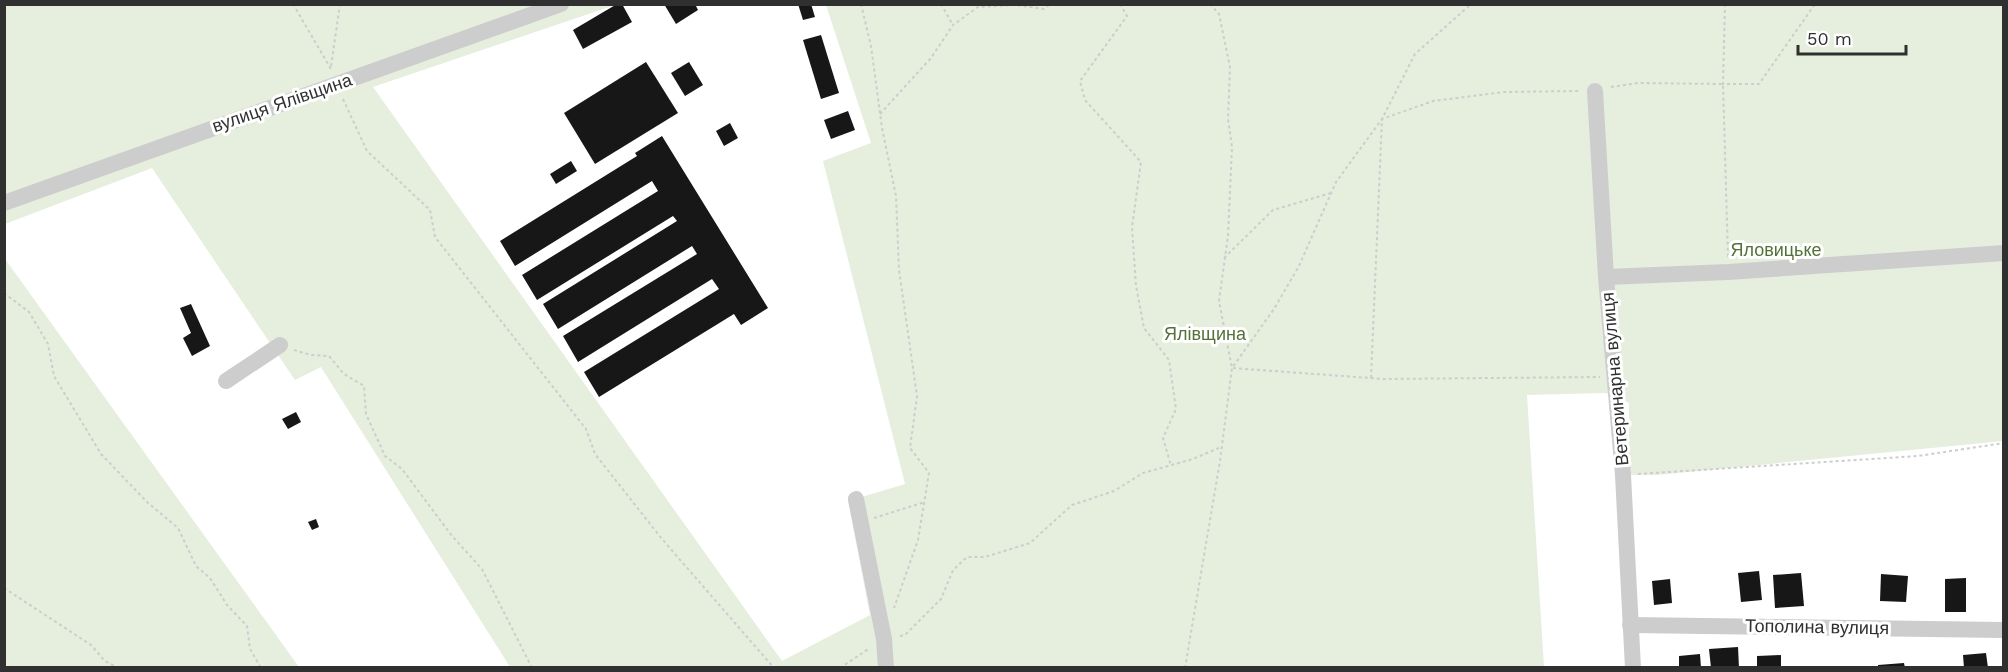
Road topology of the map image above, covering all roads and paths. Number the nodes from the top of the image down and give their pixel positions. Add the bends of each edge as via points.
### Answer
1 (293, 4) edge
2 (340, 4) edge
3 (561, 4) edge
4 (861, 4) edge
5 (941, 4) edge
6 (1050, 4) edge
7 (1120, 4) edge
8 (1210, 4) edge
9 (1471, 4) edge
10 (1725, 4) edge
11 (1815, 4) edge
12 (953, 25) junction
13 (334, 76) junction
14 (1723, 84) junction
15 (1595, 91) junction
16 (880, 114) junction
17 (1382, 119) junction
18 (1331, 193) junction
19 (4, 203) edge
20 (2004, 253) edge
21 (1224, 258) junction
22 (1728, 272) junction
23 (1606, 277) junction
24 (4, 292) edge
25 (280, 345) joint
26 (1232, 368) junction
27 (1615, 377) junction
28 (1371, 378) junction
29 (226, 381) dead end
30 (2004, 443) edge
31 (1221, 447) junction
32 (1171, 466) junction
33 (1623, 475) junction
34 (856, 499) dead end
35 (925, 502) junction
36 (863, 522) junction
37 (4, 588) edge
38 (1630, 625) junction
39 (2004, 630) edge
40 (884, 639) junction
41 (118, 668) edge
42 (261, 668) edge
43 (532, 668) edge
44 (774, 668) edge
45 (840, 668) edge
46 (886, 668) edge
47 (1185, 668) edge
48 (1633, 668) edge

1 - 13 path
2 - 13 path
3 - 13 street, вулиця Ялівщина
4 - 16 path
5 - 12 path
6 - 12 path via 1044,9 986,5
7 - 32 path via 1127,16 1080,81 1085,100 1141,162 1132,227 1136,286 1143,328 1169,360 1176,409 1162,438
8 - 21 path via 1219,14 1230,66 1228,119 1232,147
9 - 17 path via 1415,54
10 - 14 path
11 - 14 path via 1760,84
12 - 16 path via 931,58
13 - 19 street, вулиця Ялівщина
13 - 44 path via 367,151 430,210 435,237 586,429 595,454 662,539
14 - 15 path via 1638,83
14 - 22 path
15 - 17 path via 1504,92 1432,101
15 - 23 street, Ветеринарна вулиця
16 - 35 path via 896,196 899,270 917,396 910,448 929,473
17 - 18 path
17 - 28 path
18 - 21 path via 1272,210
18 - 26 path via 1299,266
20 - 22 street
21 - 26 path via 1219,301
22 - 23 street
23 - 27 street, Ветеринарна вулиця
24 - 42 path via 29,312 48,344 54,376 101,454 178,528 196,566 247,626 250,649
25 - 29 street
25 - 43 path via 329,356 344,374 364,386 366,414 385,456 402,469 482,569
26 - 28 path
26 - 31 path
27 - 28 path
27 - 33 street, Ветеринарна вулиця
30 - 33 path via 1918,456
31 - 32 path
31 - 47 path
32 - 40 path via 1143,472 1114,491 1072,505 1030,543 985,557 967,557 952,570 941,599 920,621 905,634
33 - 38 street, Ветеринарна вулиця
34 - 36 street
35 - 36 path
35 - 40 path via 918,540
36 - 40 street
37 - 41 path via 91,645 105,661
38 - 39 street, Тополина вулиця
38 - 48 street, Ветеринарна вулиця
40 - 45 path
40 - 46 street

